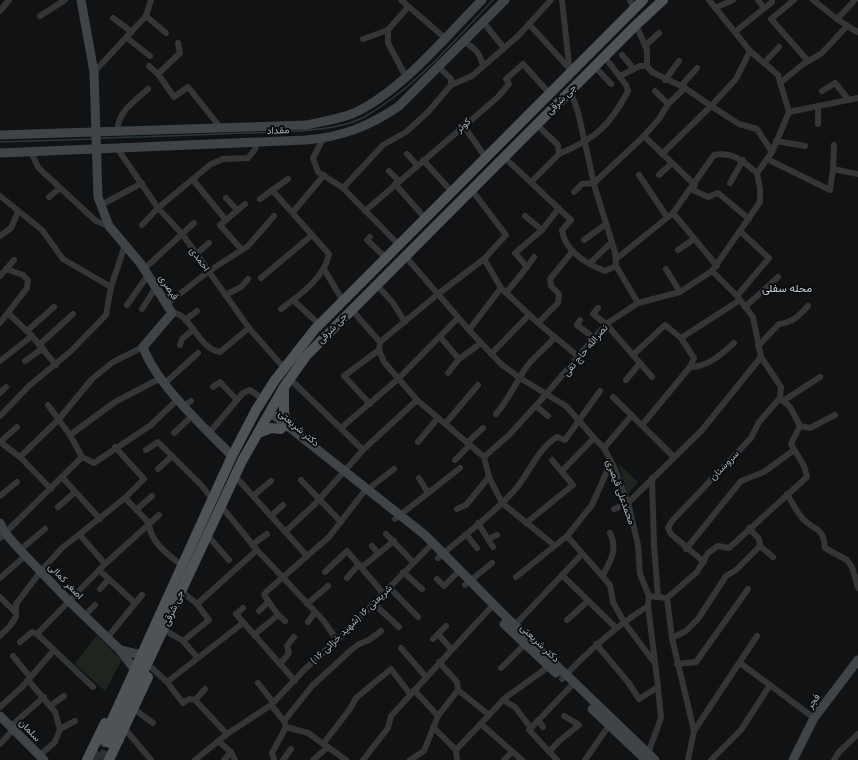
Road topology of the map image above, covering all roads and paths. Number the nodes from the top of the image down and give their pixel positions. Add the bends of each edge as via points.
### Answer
1 (9, 0) edge
2 (81, 0) edge
3 (151, 0) edge
4 (401, 0) edge
5 (482, 0) edge
6 (505, 0) edge
7 (551, 0) edge
8 (562, 0) edge
9 (643, 0) edge
10 (663, 0) edge
11 (709, 0) edge
12 (733, 0) edge
13 (758, 0) edge
14 (794, 0) edge
15 (813, 0) edge
16 (855, 0) edge
17 (62, 1) edge
18 (772, 2) dead end
19 (632, 4) edge
20 (408, 7) junction
21 (715, 8) junction
22 (764, 8) junction
23 (0, 11) edge
24 (40, 16) dead end
25 (146, 16) junction
26 (113, 18) dead end
27 (837, 20) junction
28 (483, 22) junction
29 (529, 24) junction
30 (636, 25) junction
31 (847, 26) junction
32 (388, 30) junction
33 (736, 31) junction
34 (858, 31) edge
35 (132, 32) junction
36 (166, 33) dead end
37 (659, 33) dead end
38 (127, 38) junction
39 (363, 38) dead end
40 (445, 38) junction
41 (464, 42) junction
42 (178, 43) dead end
43 (645, 46) junction
44 (779, 47) dead end
45 (504, 48) junction
46 (750, 51) junction
47 (622, 55) dead end
48 (150, 56) dead end
49 (604, 56) junction
50 (679, 61) dead end
51 (808, 61) junction
52 (764, 63) junction
53 (149, 66) dead end
54 (483, 66) junction
55 (594, 66) junction
56 (647, 66) junction
57 (439, 67) junction
58 (697, 68) dead end
59 (634, 69) junction
60 (569, 71) junction
61 (94, 72) junction
62 (158, 74) junction
63 (620, 76) junction
64 (406, 77) junction
65 (665, 80) junction
66 (611, 84) dead end
67 (780, 84) junction
68 (451, 85) junction
69 (683, 87) junction
70 (148, 89) dead end
71 (570, 90) junction
72 (655, 91) dead end
73 (822, 91) dead end
74 (550, 94) junction
75 (858, 98) edge
76 (849, 100) junction
77 (668, 104) junction
78 (711, 106) junction
79 (818, 106) junction
80 (789, 112) junction
81 (536, 124) junction
82 (818, 124) dead end
83 (464, 125) junction
84 (220, 127) junction
85 (118, 131) junction
86 (95, 132) junction
87 (0, 135) edge
88 (644, 136) junction
89 (323, 139) junction
90 (776, 140) junction
91 (258, 142) junction
92 (585, 143) junction
93 (834, 145) dead end
94 (805, 146) dead end
95 (117, 148) junction
96 (95, 149) junction
97 (31, 152) junction
98 (772, 152) junction
99 (0, 154) edge
100 (407, 154) dead end
101 (559, 154) junction
102 (662, 154) junction
103 (504, 157) junction
104 (486, 158) junction
105 (767, 159) junction
106 (423, 160) junction
107 (742, 160) junction
108 (672, 163) junction
109 (418, 165) junction
110 (833, 169) junction
111 (389, 171) dead end
112 (757, 173) junction
113 (858, 174) edge
114 (324, 175) junction
115 (639, 175) dead end
116 (659, 175) dead end
117 (288, 178) dead end
118 (193, 180) junction
119 (530, 182) junction
120 (142, 183) junction
121 (397, 183) junction
122 (594, 183) junction
123 (730, 183) dead end
124 (693, 187) junction
125 (60, 188) junction
126 (342, 188) junction
127 (471, 189) junction
128 (272, 190) junction
129 (452, 192) junction
130 (574, 192) dead end
131 (0, 196) edge
132 (49, 197) dead end
133 (226, 198) dead end
134 (260, 199) dead end
135 (245, 204) dead end
136 (101, 205) junction
137 (158, 208) junction
138 (559, 208) junction
139 (237, 210) junction
140 (366, 211) junction
141 (18, 212) junction
142 (293, 212) junction
143 (673, 213) junction
144 (274, 216) dead end
145 (525, 216) dead end
146 (667, 217) junction
147 (426, 218) junction
148 (748, 219) junction
149 (226, 220) junction
150 (194, 223) dead end
151 (606, 224) junction
152 (142, 225) dead end
153 (109, 226) junction
154 (542, 230) junction
155 (740, 232) junction
156 (183, 235) junction
157 (312, 235) junction
158 (0, 236) edge
159 (370, 237) dead end
160 (694, 239) junction
161 (584, 240) dead end
162 (612, 242) junction
163 (209, 243) dead end
164 (125, 244) junction
165 (399, 244) junction
166 (242, 250) junction
167 (678, 250) dead end
168 (572, 252) junction
169 (196, 254) junction
170 (405, 256) junction
171 (534, 257) dead end
172 (386, 258) junction
173 (484, 259) junction
174 (616, 259) junction
175 (14, 260) dead end
176 (590, 263) junction
177 (616, 266) junction
178 (527, 267) junction
179 (324, 268) junction
180 (6, 269) junction
181 (666, 269) dead end
182 (714, 269) junction
183 (209, 271) junction
184 (146, 272) junction
185 (0, 276) edge
186 (778, 277) dead end
187 (261, 278) dead end
188 (248, 279) dead end
189 (376, 284) junction
190 (111, 287) junction
191 (156, 287) junction
192 (501, 288) junction
193 (680, 292) junction
194 (506, 293) junction
195 (438, 294) junction
196 (225, 295) junction
197 (738, 298) junction
198 (293, 300) junction
199 (343, 301) junction
200 (638, 303) junction
201 (167, 304) junction
202 (127, 305) dead end
203 (54, 306) dead end
204 (808, 306) dead end
205 (745, 307) junction
206 (598, 308) dead end
207 (142, 309) dead end
208 (281, 309) dead end
209 (351, 309) junction
210 (197, 311) dead end
211 (172, 312) junction
212 (8, 313) junction
213 (73, 314) dead end
214 (529, 315) junction
215 (458, 318) junction
216 (186, 320) junction
217 (580, 320) dead end
218 (405, 322) junction
219 (0, 323) edge
220 (538, 323) junction
221 (319, 324) junction
222 (606, 324) junction
223 (248, 328) junction
224 (192, 330) junction
225 (469, 330) junction
226 (27, 331) junction
227 (32, 336) junction
228 (555, 337) junction
229 (440, 338) junction
230 (594, 338) junction
231 (681, 338) junction
232 (380, 342) junction
233 (482, 343) junction
234 (734, 343) dead end
235 (180, 345) dead end
236 (758, 346) junction
237 (41, 347) junction
238 (143, 347) junction
239 (378, 350) junction
240 (198, 353) dead end
241 (491, 354) junction
242 (633, 355) junction
243 (579, 357) junction
244 (761, 357) junction
245 (459, 359) junction
246 (0, 360) edge
247 (25, 361) dead end
248 (640, 363) junction
249 (56, 365) junction
250 (690, 367) junction
251 (284, 368) junction
252 (448, 373) dead end
253 (652, 377) dead end
254 (820, 377) dead end
255 (520, 378) junction
256 (398, 379) junction
257 (163, 380) junction
258 (626, 380) dead end
259 (287, 383) junction
260 (478, 385) dead end
261 (6, 387) dead end
262 (213, 387) dead end
263 (600, 392) dead end
264 (0, 393) edge
265 (547, 394) junction
266 (613, 397) dead end
267 (237, 400) junction
268 (417, 400) junction
269 (782, 400) junction
270 (184, 402) junction
271 (261, 402) junction
272 (370, 404) junction
273 (48, 406) dead end
274 (536, 406) junction
275 (268, 414) junction
276 (496, 414) dead end
277 (193, 415) junction
278 (632, 415) junction
279 (834, 415) dead end
280 (0, 416) edge
281 (548, 416) dead end
282 (438, 418) junction
283 (59, 419) junction
284 (578, 420) junction
285 (445, 424) junction
286 (642, 425) junction
287 (800, 426) junction
288 (17, 427) dead end
289 (284, 428) junction
290 (341, 428) junction
291 (483, 428) dead end
292 (210, 432) junction
293 (174, 433) dead end
294 (258, 433) junction
295 (70, 435) junction
296 (594, 438) junction
297 (0, 442) edge
298 (418, 442) dead end
299 (469, 444) junction
300 (6, 447) junction
301 (115, 447) junction
302 (604, 448) junction
303 (146, 450) dead end
304 (364, 450) junction
305 (794, 450) junction
306 (0, 452) edge
307 (172, 456) junction
308 (232, 456) junction
309 (674, 456) junction
310 (82, 457) junction
311 (484, 457) junction
312 (20, 458) junction
313 (455, 460) dead end
314 (552, 460) dead end
315 (611, 462) junction
316 (460, 468) dead end
317 (158, 469) dead end
318 (394, 469) dead end
319 (562, 471) junction
320 (342, 474) junction
321 (235, 476) junction
322 (62, 477) junction
323 (489, 477) junction
324 (419, 478) dead end
325 (652, 478) junction
326 (301, 480) dead end
327 (271, 481) dead end
328 (17, 482) dead end
329 (51, 489) junction
330 (75, 492) junction
331 (365, 492) junction
332 (428, 494) junction
333 (787, 494) junction
334 (0, 496) edge
335 (152, 496) dead end
336 (253, 496) junction
337 (125, 498) junction
338 (212, 500) junction
339 (319, 500) junction
340 (502, 503) junction
341 (628, 503) junction
342 (283, 505) dead end
343 (221, 506) junction
344 (58, 507) dead end
345 (457, 509) dead end
346 (136, 510) junction
347 (614, 510) dead end
348 (159, 515) dead end
349 (271, 516) junction
350 (398, 517) junction
351 (100, 519) junction
352 (341, 522) junction
353 (0, 523) edge
354 (149, 523) junction
355 (526, 523) junction
356 (478, 524) junction
357 (749, 528) junction
358 (45, 529) dead end
359 (285, 532) junction
360 (610, 533) dead end
361 (267, 534) dead end
362 (386, 534) dead end
363 (466, 534) junction
364 (80, 535) junction
365 (207, 535) junction
366 (497, 535) dead end
367 (3, 536) edge
368 (567, 536) junction
369 (488, 539) junction
370 (394, 541) junction
371 (252, 545) junction
372 (431, 545) junction
373 (554, 545) junction
374 (372, 546) dead end
375 (760, 546) junction
376 (493, 547) dead end
377 (477, 548) dead end
378 (686, 549) junction
379 (257, 550) junction
380 (23, 553) junction
381 (378, 553) junction
382 (582, 554) junction
383 (307, 556) junction
384 (440, 556) junction
385 (772, 557) dead end
386 (229, 560) dead end
387 (414, 562) junction
388 (704, 562) junction
389 (492, 563) dead end
390 (105, 564) junction
391 (361, 565) junction
392 (186, 568) junction
393 (99, 570) junction
394 (41, 571) junction
395 (325, 572) dead end
396 (403, 572) junction
397 (457, 573) junction
398 (562, 575) junction
399 (603, 575) junction
400 (284, 577) junction
401 (516, 577) dead end
402 (0, 578) edge
403 (347, 578) dead end
404 (109, 579) junction
405 (437, 579) dead end
406 (467, 583) junction
407 (328, 586) dead end
408 (389, 587) junction
409 (858, 588) edge
410 (100, 589) dead end
411 (422, 589) dead end
412 (748, 589) dead end
413 (383, 593) junction
414 (142, 595) dead end
415 (186, 595) junction
416 (649, 596) junction
417 (0, 597) edge
418 (658, 597) junction
419 (667, 598) junction
420 (68, 600) junction
421 (588, 601) junction
422 (268, 602) junction
423 (136, 603) junction
424 (373, 603) junction
425 (197, 604) junction
426 (307, 604) junction
427 (95, 605) dead end
428 (648, 606) junction
429 (491, 607) junction
430 (243, 608) dead end
431 (259, 611) dead end
432 (16, 612) junction
433 (315, 612) junction
434 (278, 614) junction
435 (84, 616) junction
436 (418, 616) dead end
437 (567, 620) dead end
438 (284, 621) dead end
439 (308, 622) dead end
440 (624, 622) junction
441 (243, 623) junction
442 (446, 626) dead end
443 (400, 627) dead end
444 (512, 627) junction
445 (616, 628) junction
446 (380, 631) dead end
447 (168, 632) junction
448 (38, 634) junction
449 (438, 634) junction
450 (254, 635) junction
451 (0, 636) edge
452 (757, 636) dead end
453 (294, 637) dead end
454 (107, 638) junction
455 (672, 638) junction
456 (433, 639) dead end
457 (337, 640) junction
458 (183, 641) junction
459 (20, 642) dead end
460 (527, 642) junction
461 (596, 644) junction
462 (401, 648) dead end
463 (451, 649) junction
464 (54, 650) junction
465 (120, 650) junction
466 (137, 654) junction
467 (13, 656) dead end
468 (198, 657) junction
469 (858, 660) edge
470 (439, 662) junction
471 (655, 662) junction
472 (740, 662) junction
473 (280, 664) junction
474 (677, 664) junction
475 (551, 665) junction
476 (132, 666) junction
477 (152, 668) junction
478 (501, 668) dead end
479 (426, 677) junction
480 (564, 677) junction
481 (29, 678) junction
482 (295, 681) junction
483 (167, 682) junction
484 (258, 683) dead end
485 (573, 685) junction
486 (770, 685) junction
487 (94, 687) dead end
488 (658, 687) junction
489 (205, 689) dead end
490 (458, 690) junction
491 (412, 692) junction
492 (64, 696) dead end
493 (44, 697) junction
494 (195, 700) junction
495 (503, 700) junction
496 (272, 703) junction
497 (50, 706) junction
498 (0, 707) edge
499 (134, 709) junction
500 (489, 715) junction
501 (0, 716) edge
502 (438, 716) junction
503 (564, 716) dead end
504 (814, 718) junction
505 (538, 720) junction
506 (75, 721) dead end
507 (153, 723) dead end
508 (611, 723) junction
509 (0, 724) edge
510 (285, 724) junction
511 (481, 724) junction
512 (433, 727) junction
513 (543, 727) dead end
514 (531, 728) junction
515 (60, 729) junction
516 (125, 729) junction
517 (10, 730) junction
518 (694, 731) junction
519 (227, 734) junction
520 (858, 734) edge
521 (109, 736) junction
522 (218, 741) junction
523 (0, 744) edge
524 (325, 745) junction
525 (291, 749) dead end
526 (456, 750) junction
527 (231, 752) junction
528 (512, 752) junction
529 (548, 752) junction
530 (365, 758) edge
531 (645, 758) edge
532 (40, 759) edge
533 (87, 760) edge
534 (109, 760) edge
535 (151, 760) edge
536 (195, 760) edge
537 (224, 760) edge
538 (235, 760) edge
539 (274, 760) edge
540 (283, 760) edge
541 (313, 760) edge
542 (346, 760) edge
543 (372, 760) edge
544 (410, 760) edge
545 (457, 760) edge
546 (504, 760) edge
547 (522, 760) edge
548 (557, 760) edge
549 (585, 760) edge
550 (655, 760) edge
551 (688, 760) edge
552 (711, 760) edge
553 (793, 760) edge
554 (834, 760) edge

1 - 23 street
2 - 61 main road, قیصری
3 - 25 street
4 - 20 street
5 - 40 main road, مقداد
6 - 28 main road, مقداد
7 - 29 street
8 - 60 street
9 - 19 main road, جی شرقی
10 - 30 main road, جی شرقی
11 - 21 street
12 - 21 street
13 - 22 street
14 - 51 street via 771,19
15 - 27 street
16 - 27 street
17 - 24 street
18 - 22 street
19 - 60 main road, جی شرقی
20 - 32 street
20 - 40 street
21 - 33 street
22 - 33 street
25 - 35 street
25 - 36 street
26 - 35 street
27 - 31 street
28 - 41 main road, مقداد
28 - 45 street
29 - 45 street
29 - 60 street
30 - 43 street
30 - 49 main road, جی شرقی
31 - 34 street
31 - 51 street via 822,53
32 - 39 street
32 - 64 street via 388,43
33 - 46 street
35 - 38 street
37 - 43 street
38 - 48 street
38 - 61 street
40 - 64 main road, مقداد
41 - 54 street via 475,48 482,58
41 - 57 main road, مقداد
42 - 62 street via 180,53
43 - 56 street
44 - 52 street
45 - 54 street
46 - 52 street
46 - 78 street via 736,79
47 - 59 street
49 - 55 main road, جی شرقی
49 - 63 street
50 - 65 street
51 - 67 street
52 - 67 street via 778,75
53 - 62 street
54 - 68 street via 472,76
55 - 66 street
55 - 71 main road, جی شرقی
56 - 59 street
56 - 65 street
57 - 68 street via 451,79
57 - 89 main road, مقداد via 399,106 380,119 362,128
58 - 69 street
59 - 63 street
60 - 74 main road, جی شرقی
61 - 86 main road, قیصری
62 - 84 street via 174,97 188,87
63 - 92 street via 628,91 610,121
64 - 84 main road, مقداد via 371,104 340,118 307,124
65 - 69 street
67 - 80 street
68 - 126 street via 428,112 406,132 383,145
69 - 77 street
69 - 78 street
70 - 85 street via 121,115 117,124
71 - 81 main road, جی شرقی
71 - 92 street
72 - 77 street
73 - 76 street via 835,83
74 - 83 street, کوثر via 523,64 506,79 509,84 498,97
74 - 104 main road, جی شرقی
75 - 76 street
76 - 79 street
77 - 88 street
78 - 98 street via 739,124 757,129
78 - 102 street
79 - 80 street
79 - 82 street
80 - 90 street
81 - 101 street via 558,145
81 - 103 main road, جی شرقی
83 - 104 street
83 - 106 street, کوثر
84 - 85 main road, مقداد
85 - 86 main road, مقداد
86 - 87 main road, مقداد
86 - 96 main road, قیصری
88 - 102 street
88 - 122 street
89 - 91 main road, مقداد
89 - 114 street via 313,158 318,172
90 - 94 street
90 - 98 street
91 - 95 main road, مقداد
91 - 118 street via 248,158 223,159 211,164
92 - 101 street
92 - 122 street
93 - 110 street
95 - 96 main road, مقداد
95 - 120 street, احمدی
96 - 97 main road, مقداد
96 - 136 main road, قیصری via 98,197
97 - 99 main road, مقداد
97 - 125 street via 38,167
98 - 105 street
100 - 109 street
101 - 119 street
102 - 108 street
103 - 119 street
103 - 127 main road, جی شرقی
104 - 129 main road, جی شرقی
105 - 110 street via 830,190
105 - 112 street
106 - 109 street, کوثر
106 - 129 street
107 - 112 street
107 - 123 street
107 - 124 street via 724,153 714,155
108 - 116 street
108 - 124 street
109 - 121 street, کوثر
110 - 113 street
111 - 121 street
112 - 148 street, نصرالله حاج تقی via 760,202
114 - 126 street
114 - 142 street
115 - 146 street
117 - 128 street
118 - 137 street
118 - 149 street
119 - 138 street
120 - 136 street
120 - 137 street, احمدی
121 - 140 street, کوثر
121 - 147 street
122 - 130 street via 582,184
122 - 151 street
124 - 143 street
124 - 148 street via 708,197 718,193
125 - 132 street
125 - 153 street via 96,221
126 - 140 street
127 - 170 main road, جی شرقی
127 - 173 street via 506,235
128 - 134 street
128 - 142 street
129 - 147 main road, جی شرقی
131 - 141 street
133 - 139 street
135 - 139 street
136 - 153 main road, قیصری
137 - 152 street
137 - 156 street, احمدی
138 - 154 street
138 - 168 street via 571,220 562,230 563,238
139 - 149 street
140 - 165 street
141 - 158 street via 11,228
141 - 190 street via 42,230 63,258
142 - 157 street
143 - 146 street
143 - 160 street
144 - 166 street
145 - 154 street
146 - 174 street
147 - 165 main road, جی شرقی
148 - 155 street, نصرالله حاج تقی
149 - 166 street via 220,225
150 - 156 street
151 - 161 street
151 - 162 street
153 - 164 main road, قیصری
154 - 178 street via 515,253
155 - 182 street, نصرالله حاج تقی
155 - 197 street via 769,258
156 - 169 street, احمدی
156 - 184 street
157 - 179 street via 329,254
157 - 187 street
159 - 172 street via 367,240
160 - 167 street
160 - 182 street
162 - 174 street
162 - 176 street
163 - 169 street
164 - 184 main road, قیصری
164 - 190 street
165 - 172 main road, جی شرقی
166 - 183 street
168 - 176 street
168 - 220 street via 550,279 551,286 559,294 558,302
169 - 183 street, احمدی
170 - 189 main road, جی شرقی
170 - 195 street, محمدعلی قیصری
171 - 178 street
172 - 199 main road, جی شرقی
173 - 192 street
173 - 195 street
174 - 177 street
175 - 180 street
176 - 177 street via 605,271
177 - 200 street
178 - 194 street
179 - 198 street
179 - 199 street
180 - 185 street
180 - 212 street via 23,275 28,280 27,288
181 - 193 street
182 - 193 street, نصرالله حاج تقی
182 - 197 street
183 - 196 street, احمدی
183 - 201 street
184 - 191 main road, قیصری
184 - 202 street
186 - 205 street
188 - 196 street via 241,287
189 - 209 main road, جی شرقی
189 - 218 street
190 - 249 street via 106,315
191 - 201 main road, قیصری
191 - 207 street
192 - 194 street
192 - 225 street
193 - 200 street, نصرالله حاج تقی
194 - 214 street
195 - 215 street, محمدعلی قیصری
195 - 218 street
196 - 223 street, احمدی
197 - 205 street
197 - 231 street
198 - 208 street
198 - 221 street
199 - 221 main road, جی شرقی
200 - 222 street, نصرالله حاج تقی
201 - 211 main road, قیصری
203 - 226 street
204 - 236 street via 798,317 785,324 779,324
205 - 236 street via 753,317
206 - 222 street via 593,314
209 - 232 street
209 - 259 main road, جی شرقی via 306,356
210 - 216 street
211 - 216 street
211 - 238 main road, قیصری
212 - 219 street
212 - 226 street
213 - 237 street
214 - 220 street
214 - 241 street
215 - 225 street, محمدعلی قیصری
215 - 229 street
216 - 224 street
217 - 230 street via 577,325
218 - 232 street
220 - 228 street
221 - 251 main road, جی شرقی
222 - 230 street, نصرالله حاج تقی
222 - 242 street
223 - 224 street via 220,352 213,352
223 - 251 street, احمدی
224 - 235 street via 182,339
225 - 233 street, محمدعلی قیصری
226 - 227 street
227 - 237 street
227 - 246 street
228 - 243 street
228 - 255 street via 527,366
229 - 245 street
229 - 256 street
230 - 243 street, نصرالله حاج تقی
231 - 242 street via 665,325
231 - 250 street via 694,358
232 - 239 street
233 - 241 street, محمدعلی قیصری
233 - 245 street
234 - 250 street via 711,361 698,367
236 - 244 street
237 - 247 street
237 - 249 street
238 - 257 main road via 148,362
238 - 283 street via 113,362 92,379
239 - 256 street
239 - 272 street via 344,376
240 - 257 street
241 - 255 street, محمدعلی قیصری
242 - 248 street
243 - 265 street, نصرالله حاج تقی
244 - 269 street via 781,387
244 - 309 street via 702,430
245 - 252 street
248 - 253 street
248 - 258 street
249 - 280 street via 29,386
250 - 286 street
251 - 271 main road, جی شرقی
254 - 269 street
255 - 265 street, محمدعلی قیصری
255 - 276 street
256 - 268 street
256 - 272 street
257 - 270 main road
257 - 295 street via 115,402
259 - 275 main road, جی شرقی
259 - 289 main road via 283,398
259 - 290 street
260 - 285 street
261 - 264 street
262 - 267 street via 220,382
263 - 284 street
265 - 274 street, نصرالله حاج تقی
265 - 284 street, محمدعلی قیصری via 566,406
266 - 278 street
267 - 271 street via 250,390
267 - 292 street
268 - 282 street
268 - 304 street
269 - 287 street via 790,407
269 - 378 street, سروستان via 759,422 751,438 672,521 668,528
270 - 277 main road
270 - 301 street
271 - 275 main road
271 - 308 main road, جی شرقی
272 - 290 street
273 - 283 street
274 - 281 street
274 - 311 street, نصرالله حاج تقی
275 - 289 main road, دکتر شریعتی via 271,421
275 - 294 main road, جی شرقی
277 - 292 main road
277 - 293 street
278 - 286 street
278 - 302 street
279 - 287 street via 810,428
282 - 285 street
282 - 298 street
283 - 295 street
283 - 312 street
284 - 296 street, محمدعلی قیصری
284 - 340 street via 565,440 557,437 536,457 514,492
285 - 299 street
286 - 309 street
287 - 305 street via 791,444
288 - 297 street
289 - 294 main road via 271,428
289 - 320 main road, دکتر شریعتی
290 - 304 street
291 - 299 street
292 - 308 main road
294 - 321 main road, جی شرقی
295 - 310 street
296 - 302 street, محمدعلی قیصری
296 - 319 street
297 - 300 street
299 - 311 street
299 - 313 street
300 - 306 street
300 - 312 street
301 - 310 street via 94,463
301 - 337 street via 144,479
302 - 315 street, محمدعلی قیصری
303 - 307 street via 158,442
304 - 320 street
305 - 333 street via 804,466 807,477
305 - 378 street via 764,472 740,481
307 - 317 street
307 - 338 street via 202,486
308 - 338 main road, جی شرقی
309 - 325 street
310 - 322 street
311 - 323 street
312 - 329 street
314 - 319 street
315 - 341 street, محمدعلی قیصری
315 - 368 street via 592,505
316 - 332 street
318 - 331 street
319 - 355 street via 573,485
320 - 331 main road, دکتر شریعتی
320 - 339 street
321 - 336 street
321 - 343 main road, جی شرقی
322 - 329 street
322 - 330 street
323 - 340 street
323 - 345 street via 466,505
324 - 332 street
325 - 341 street
325 - 418 street
326 - 339 street
327 - 336 street
328 - 334 street
329 - 367 street
330 - 344 street
330 - 351 street
331 - 350 main road, دکتر شریعتی
331 - 352 street
332 - 350 street
333 - 357 street
333 - 409 street via 804,520 819,529 824,536 825,548 847,560 852,567
335 - 346 street
336 - 349 street
337 - 346 street
337 - 351 street
338 - 392 main road, جی شرقی
339 - 352 street
339 - 359 street
340 - 355 street
340 - 356 street
341 - 347 street
341 - 416 street, محمدعلی قیصری via 638,545 640,574
342 - 349 street
343 - 365 main road, جی شرقی
343 - 371 street
346 - 354 street
348 - 354 street
349 - 359 street
350 - 372 main road, دکتر شریعتی
351 - 364 street
352 - 383 street via 330,537
353 - 367 main road, اصغر کمالی
354 - 390 street
354 - 392 street via 154,539 170,557
355 - 373 street
356 - 363 street
356 - 369 street
357 - 375 street via 759,538
357 - 388 street via 729,548 718,546 708,553
358 - 380 street
359 - 383 street
360 - 399 street via 614,541 613,557
361 - 371 street
362 - 370 street
363 - 377 street
363 - 384 street
364 - 390 street
364 - 394 street via 62,548
365 - 386 street
365 - 392 main road, جی شرقی
366 - 369 street
367 - 380 main road, اصغر کمالی
368 - 373 street
368 - 382 street
369 - 376 street
370 - 381 street
370 - 387 street
371 - 379 street
372 - 384 main road, دکتر شریعتی
372 - 387 street, شریعتی ۱۶ (شهید خزائی ۱۶ )
373 - 401 street
374 - 381 street
375 - 385 street
375 - 455 street via 736,570 726,576 698,619 686,631
378 - 388 street, سروستان
379 - 400 street
379 - 425 street
380 - 394 main road, اصغر کمالی
380 - 402 street
381 - 391 street
382 - 398 street
382 - 399 street
383 - 400 street
384 - 397 main road, دکتر شریعتی
387 - 396 street, شریعتی ۱۶ (شهید خزائی ۱۶ )
388 - 419 street via 697,572
389 - 406 street
390 - 393 street
391 - 395 street via 347,551
391 - 403 street
391 - 413 street
392 - 415 main road via 189,588
392 - 466 main road via 174,573
392 - 521 main road, جی شرقی
393 - 404 street
393 - 420 street
394 - 420 main road, اصغر کمالی
394 - 432 street via 16,604
396 - 408 street, شریعتی ۱۶ (شهید خزائی ۱۶ )
396 - 411 street
397 - 405 street via 444,586
397 - 406 main road, دکتر شریعتی
398 - 421 street
398 - 444 street
399 - 440 street via 610,585 613,602
400 - 422 street via 264,594
400 - 426 street
404 - 410 street
404 - 423 street
406 - 429 main road, دکتر شریعتی
407 - 426 street
408 - 413 street, شریعتی ۱۶ (شهید خزائی ۱۶ )
408 - 436 street
412 - 474 street via 696,662
413 - 424 street, شریعتی ۱۶ (شهید خزائی ۱۶ )
414 - 423 street
415 - 425 street
415 - 447 main road
416 - 418 street
416 - 428 street, محمدعلی قیصری
417 - 432 street
418 - 419 street
419 - 455 street
420 - 435 main road, اصغر کمالی
420 - 448 street
421 - 437 street
421 - 445 street
422 - 431 street
422 - 434 street
423 - 454 street
424 - 443 street
424 - 457 street, شریعتی ۱۶ (شهید خزائی ۱۶ )
425 - 458 street via 209,620
426 - 433 street
427 - 435 street
428 - 440 street
428 - 471 street, محمدعلی قیصری
429 - 444 main road, دکتر شریعتی
429 - 463 street
430 - 441 street via 236,614
432 - 451 street via 10,626
433 - 439 street
433 - 457 street
434 - 438 street
434 - 450 street
435 - 454 main road, اصغر کمالی
440 - 445 street
440 - 471 street
441 - 450 street
441 - 468 street
442 - 449 street
444 - 460 main road, دکتر شریعتی
445 - 461 street
446 - 510 street via 350,651 312,686
447 - 458 street
447 - 477 main road
448 - 459 street via 32,632
448 - 464 street
449 - 456 street
449 - 463 street
450 - 473 street
452 - 472 street
453 - 473 street via 287,646 288,653
454 - 465 main road, اصغر کمالی
455 - 474 street
457 - 482 street, شریعتی ۱۶ (شهید خزائی ۱۶ )
458 - 468 street
460 - 475 main road, دکتر شریعتی
460 - 478 street
461 - 480 street
461 - 488 street via 639,699
462 - 479 street
463 - 470 street
464 - 481 street
464 - 487 street
465 - 466 main road
465 - 476 main road, اصغر کمالی
466 - 476 main road
467 - 481 street
468 - 483 street
469 - 504 main road, فجر
470 - 479 street
470 - 490 street via 457,682
471 - 488 street, محمدعلی قیصری
472 - 486 street
472 - 518 street
473 - 482 street
474 - 518 street
475 - 480 main road, دکتر شریعتی
475 - 495 street
476 - 521 main road
477 - 483 street
477 - 499 main road
479 - 491 street
480 - 485 main road, دکتر شریعتی
481 - 493 street
481 - 498 street
482 - 496 street, شریعتی ۱۶ (شهید خزائی ۱۶ )
483 - 494 street via 183,703 189,699
484 - 496 street
485 - 505 street
485 - 508 main road, دکتر شریعتی
486 - 504 street
486 - 552 street via 741,730
488 - 531 street, محمدعلی قیصری via 661,718
489 - 494 street
490 - 500 street
490 - 502 street
491 - 502 street
491 - 524 street via 391,669 356,698
491 - 530 street via 391,716 388,728
492 - 497 street
493 - 497 street
493 - 517 street
494 - 519 street
495 - 500 street
495 - 514 street via 515,707
496 - 510 street
496 - 519 street, شریعتی ۱۶ (شهید خزائی ۱۶ )
497 - 515 street via 55,712
499 - 507 street
499 - 516 main road
500 - 511 street
501 - 517 main road, سلمان
502 - 512 street
503 - 529 street via 579,725
504 - 553 main road, فجر
505 - 513 street
505 - 514 street
506 - 515 street
508 - 531 main road, دکتر شریعتی
508 - 549 street
509 - 517 main road, سلمان
510 - 524 street via 308,733
510 - 539 street via 272,753
511 - 526 street
511 - 528 street
512 - 526 street
512 - 544 street via 424,751
514 - 529 street via 529,730
515 - 532 street via 55,742
516 - 521 main road
516 - 535 street
517 - 523 street
517 - 532 main road, سلمان
518 - 551 street
519 - 522 street, شریعتی ۱۶ (شهید خزائی ۱۶ )
520 - 554 street
521 - 533 main road
521 - 534 main road
522 - 527 street
522 - 536 street, شریعتی ۱۶ (شهید خزائی ۱۶ )
524 - 541 street
524 - 542 street
525 - 540 street
526 - 545 street
527 - 537 street
527 - 538 street
528 - 546 street
528 - 547 street
529 - 548 street
530 - 543 street
531 - 550 main road, دکتر شریعتی

